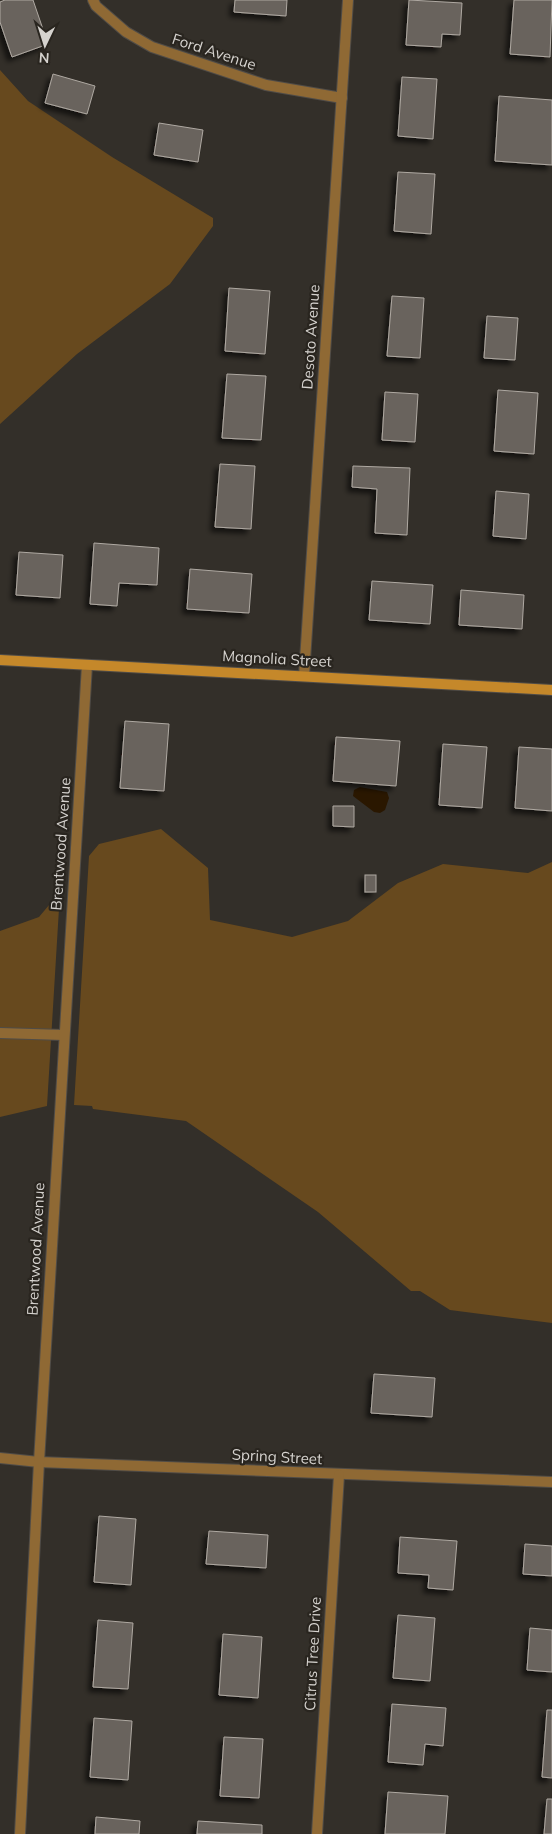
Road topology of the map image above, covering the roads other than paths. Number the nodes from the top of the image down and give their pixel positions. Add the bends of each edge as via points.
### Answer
1 (93, 0) edge
2 (348, 0) edge
3 (342, 98) junction
4 (0, 660) edge
5 (87, 665) junction
6 (304, 676) junction
7 (552, 690) edge
8 (0, 1034) edge
9 (64, 1035) junction
10 (0, 1458) edge
11 (39, 1462) junction
12 (339, 1475) junction
13 (552, 1482) edge
14 (20, 1834) edge
15 (317, 1834) edge

1 - 3 street, Ford Avenue via 126,32 152,47 266,85
2 - 3 street, Desoto Avenue
3 - 6 street, Desoto Avenue
4 - 5 street, Magnolia Street
5 - 6 street, Magnolia Street
5 - 9 street, Brentwood Avenue
6 - 7 street, Magnolia Street
8 - 9 street
9 - 11 street, Brentwood Avenue
10 - 11 street, Spring Street
11 - 12 street, Spring Street
11 - 14 street, Brentwood Avenue
12 - 13 street, Spring Street
12 - 15 street, Citrus Tree Drive

